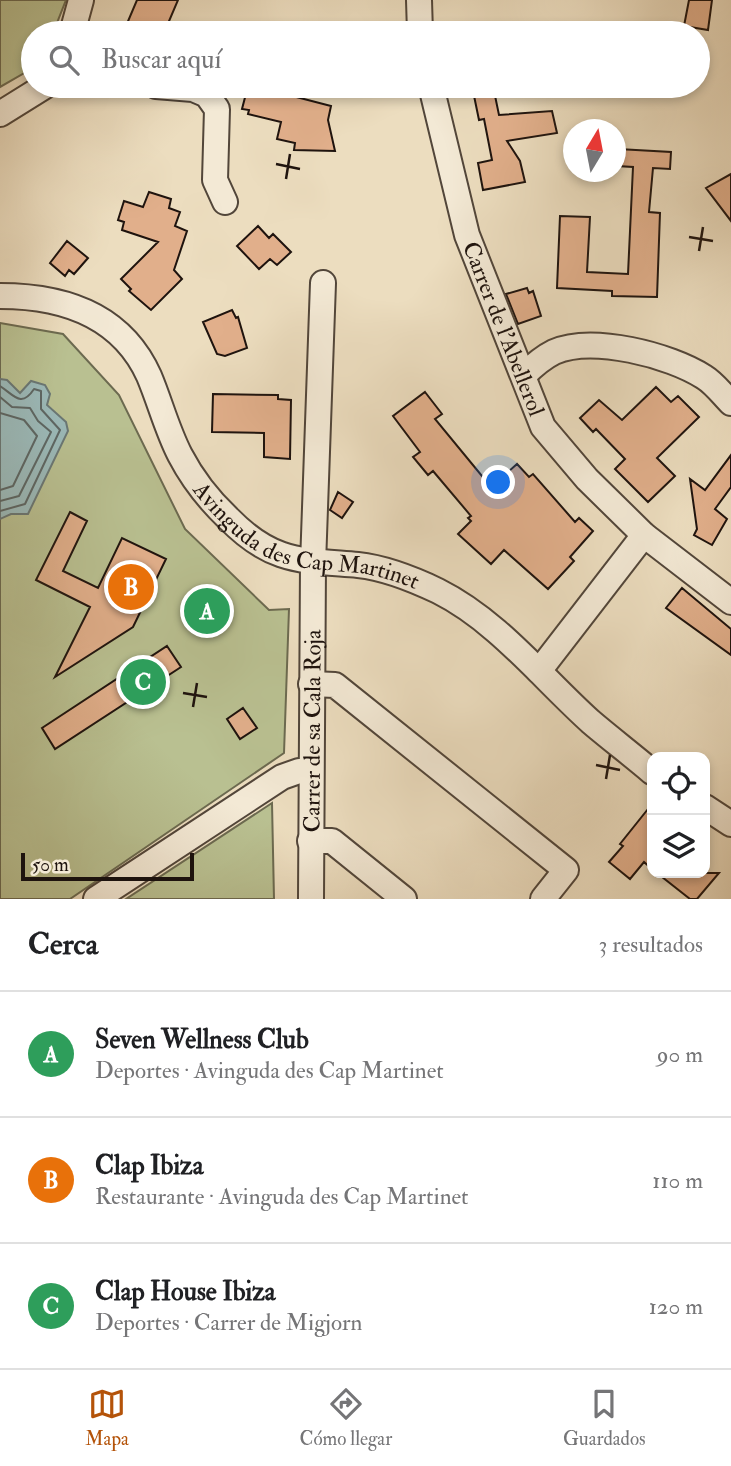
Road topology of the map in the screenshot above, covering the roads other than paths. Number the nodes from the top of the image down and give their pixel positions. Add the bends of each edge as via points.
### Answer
1 (81, 0) edge
2 (419, 0) edge
3 (75, 21) edge
4 (420, 21) edge
5 (26, 98) edge
6 (208, 98) edge
7 (434, 98) edge
8 (0, 114) edge
9 (225, 201) dead end
10 (323, 283) dead end
11 (0, 296) edge
12 (524, 375) junction
13 (731, 403) edge
14 (644, 535) junction
15 (313, 564) junction
16 (731, 602) edge
17 (539, 671) junction
18 (311, 684) junction
19 (647, 768) edge
20 (310, 772) junction
21 (710, 810) edge
22 (731, 824) edge
23 (310, 841) junction
24 (96, 899) edge
25 (311, 899) edge
26 (404, 899) edge
27 (543, 899) edge

1 - 3 street
2 - 4 street
5 - 8 street
6 - 9 street via 217,109 215,180
7 - 12 street, Carrer de l'Abellerol via 467,235
10 - 15 street, Carrer de sa Cala Roja
11 - 15 street, Avinguda des Cap Martinet via 37,296 81,308 108,325 132,347 180,456 202,489 229,520 259,544 284,557
12 - 13 street via 557,351 600,346 648,352 704,377
12 - 14 street, Carrer de l'Abellerol via 543,427
14 - 16 street, Carrer de l'Abellerol
14 - 17 street
15 - 17 street, Avinguda des Cap Martinet via 359,565 396,573 440,592 481,618
15 - 18 street, Carrer de sa Cala Roja
17 - 19 street, Avinguda des Cap Martinet
18 - 20 street, Carrer de sa Cala Roja
18 - 27 street via 335,685 566,870
20 - 23 street, Carrer de sa Cala Roja
20 - 24 street via 282,777
21 - 22 street
23 - 25 street, Carrer de sa Cala Roja
23 - 26 street via 332,841

